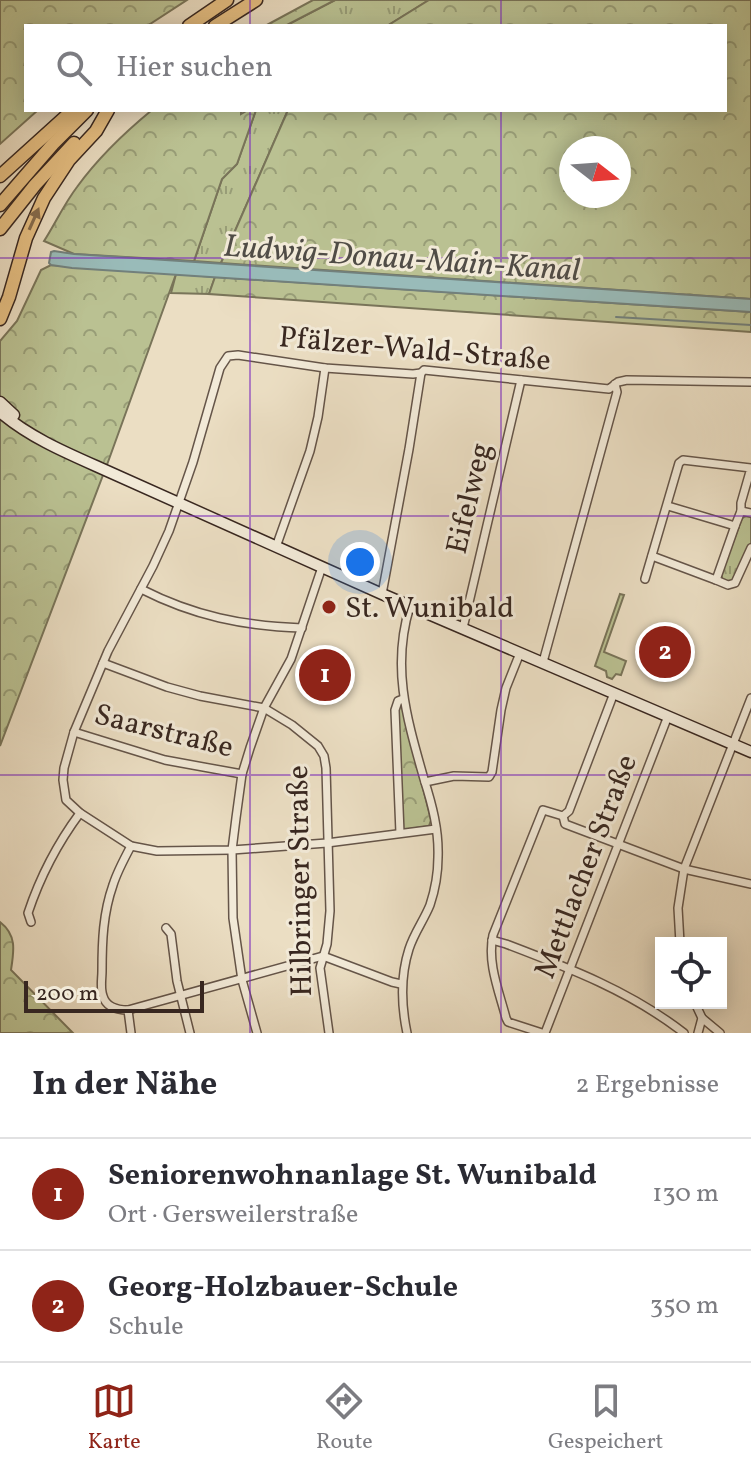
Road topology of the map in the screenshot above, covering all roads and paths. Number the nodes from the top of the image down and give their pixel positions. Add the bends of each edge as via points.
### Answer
1 (227, 0) edge
2 (256, 0) edge
3 (192, 24) edge
4 (218, 24) edge
5 (71, 112) edge
6 (85, 112) edge
7 (106, 112) edge
8 (107, 112) edge
9 (0, 176) edge
10 (0, 205) edge
11 (0, 229) edge
12 (0, 319) edge
13 (325, 368) junction
14 (421, 373) junction
15 (521, 380) junction
16 (751, 382) edge
17 (615, 384) junction
18 (0, 402) edge
19 (0, 412) edge
20 (35, 436) junction
21 (179, 503) junction
22 (668, 506) junction
23 (741, 511) junction
24 (751, 513) edge
25 (735, 526) junction
26 (276, 547) junction
27 (751, 548) edge
28 (652, 556) junction
29 (322, 567) junction
30 (645, 579) dead end
31 (716, 580) junction
32 (141, 589) junction
33 (382, 594) junction
34 (410, 606) junction
35 (302, 628) junction
36 (463, 628) junction
37 (520, 653) junction
38 (543, 662) junction
39 (103, 663) junction
40 (614, 693) junction
41 (751, 698) edge
42 (403, 699) junction
43 (264, 708) junction
44 (668, 716) junction
45 (74, 732) junction
46 (732, 744) junction
47 (751, 752) edge
48 (242, 774) junction
49 (425, 782) junction
50 (80, 813) junction
51 (563, 816) junction
52 (436, 829) junction
53 (400, 833) junction
54 (327, 843) junction
55 (617, 844) junction
56 (131, 846) junction
57 (232, 850) junction
58 (684, 869) junction
59 (751, 884) edge
60 (31, 922) dead end
61 (166, 928) dead end
62 (680, 937) edge
63 (492, 940) junction
64 (323, 956) junction
65 (570, 969) junction
66 (242, 980) junction
67 (401, 984) junction
68 (182, 996) junction
69 (698, 1009) edge
70 (128, 1010) junction
71 (702, 1018) junction
72 (131, 1033) edge
73 (190, 1033) edge
74 (257, 1033) edge
75 (329, 1033) edge
76 (407, 1033) edge
77 (544, 1033) edge
78 (684, 1033) edge
79 (698, 1033) edge
80 (720, 1033) edge

1 - 3 highway
2 - 4 highway
5 - 9 highway
6 - 10 highway
7 - 11 highway
12 -> 8 highway via 44,198
13 - 14 street, Pfälzer-Wald-Straße
13 - 21 street, Pfälzer-Wald-Straße via 228,356 215,382
13 - 26 street via 310,451
14 - 15 street, Pfälzer-Wald-Straße
14 - 33 street
15 - 17 street, Pfälzer-Wald-Straße via 603,389
15 - 36 street, Eifelweg
16 - 17 street, Pfälzer-Wald-Straße
17 - 38 street
18 - 20 main road
19 - 20 main road
20 - 21 main road
21 - 26 main road
21 - 32 street
22 - 23 street via 683,460 751,468
22 - 25 street
22 - 28 street
23 - 24 street
23 - 25 street
25 - 31 street
26 - 29 main road
27 - 31 street via 735,583
28 - 30 street
28 - 31 street
29 - 33 main road
29 - 35 street
32 - 35 street via 167,603 229,621
32 - 39 street
33 - 34 main road
34 - 36 main road
34 - 42 street via 401,649
35 - 43 street
36 - 37 main road
37 - 38 main road
37 - 49 street via 506,688 489,777
38 - 40 main road
39 - 43 street via 178,690
39 - 45 street
40 - 44 main road
40 - 51 street
41 - 46 street
42 - 49 street
42 - 53 street via 395,710
43 - 48 street
43 - 54 street, Hilbringer Straße via 292,725 324,756
44 - 46 main road
44 - 55 street, Mettlacher Straße
45 - 48 street, Saarstraße via 165,760
45 - 50 street via 63,780 66,800
46 - 47 main road
46 - 58 street
48 - 57 street
49 - 52 street
50 - 56 street
50 - 60 street via 39,885 28,913
51 - 55 street via 565,824
51 - 63 street via 543,810
52 - 53 street
52 - 67 street via 436,879 409,947
53 - 54 street
54 - 57 street
54 - 64 street, Hilbringer Straße via 330,911
55 - 58 street
55 - 65 street, Mettlacher Straße
56 - 57 street
56 - 70 street via 113,884 102,940 103,996 110,1006
57 - 66 street via 233,918
58 - 59 street
58 - 62 street
61 - 68 street
63 - 65 street
63 - 77 street via 492,965 508,1022
64 - 66 street
64 - 67 street
64 - 75 street, Hilbringer Straße
65 - 77 street, Mettlacher Straße
65 - 78 street via 627,995
66 - 68 street
66 - 74 street
67 - 76 street
68 - 70 street
68 - 73 street
69 - 71 street
70 - 72 street
71 - 79 street
71 - 80 street

